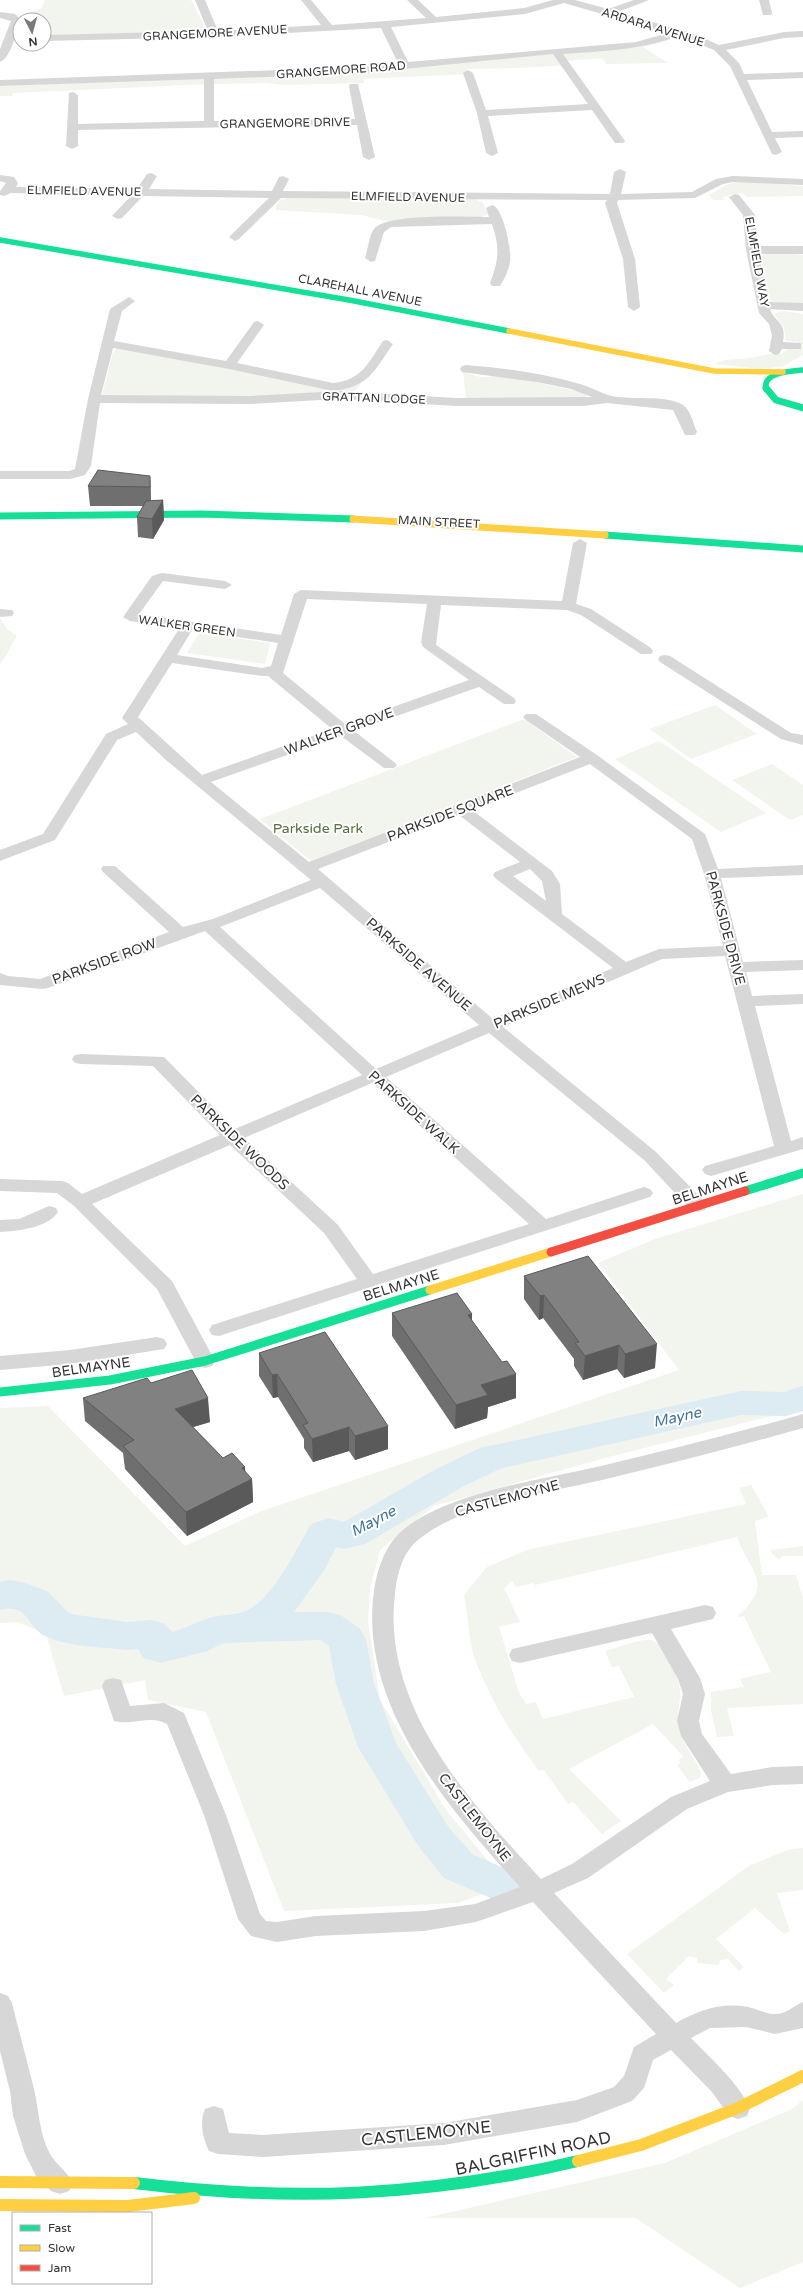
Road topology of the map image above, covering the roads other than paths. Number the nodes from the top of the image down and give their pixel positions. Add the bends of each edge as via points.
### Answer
1 (200, 0) edge
2 (306, 0) edge
3 (412, 0) edge
4 (564, 0) edge
5 (644, 0) edge
6 (764, 0) edge
7 (607, 13) junction
8 (767, 13) dead end
9 (0, 14) edge
10 (12, 17) edge
11 (434, 20) junction
12 (386, 25) junction
13 (329, 28) junction
14 (679, 33) junction
15 (214, 34) junction
16 (803, 34) edge
17 (52, 38) edge
18 (12, 43) edge
19 (718, 48) junction
20 (556, 51) junction
21 (0, 59) edge
22 (404, 65) junction
23 (468, 73) dead end
24 (803, 75) edge
25 (209, 76) junction
26 (741, 77) junction
27 (0, 83) edge
28 (354, 86) dead end
29 (73, 95) dead end
30 (596, 107) junction
31 (482, 113) junction
32 (362, 122) junction
33 (209, 124) junction
34 (72, 126) junction
35 (803, 134) edge
36 (768, 135) junction
37 (618, 141) dead end
38 (72, 146) dead end
39 (776, 152) dead end
40 (492, 153) dead end
41 (369, 157) dead end
42 (620, 172) dead end
43 (151, 176) dead end
44 (0, 178) edge
45 (283, 179) dead end
46 (803, 182) edge
47 (140, 192) junction
48 (4, 193) edge
49 (278, 195) junction
50 (614, 196) junction
51 (735, 197) dead end
52 (488, 198) junction
53 (118, 216) dead end
54 (496, 220) junction
55 (236, 237) dead end
56 (0, 240) edge
57 (752, 250) junction
58 (803, 250) edge
59 (371, 258) dead end
60 (496, 284) dead end
61 (129, 301) dead end
62 (764, 305) junction
63 (634, 307) dead end
64 (803, 307) edge
65 (258, 325) dead end
66 (109, 344) junction
67 (387, 344) dead end
68 (797, 346) dead end
69 (229, 365) junction
70 (466, 369) dead end
71 (802, 369) edge
72 (714, 371) junction
73 (783, 372) junction
74 (733, 380) dead end
75 (94, 399) junction
76 (606, 399) junction
77 (803, 408) edge
78 (672, 423) dead end
79 (0, 475) edge
80 (0, 516) edge
81 (74, 518) junction
82 (197, 524) dead end
83 (7, 526) dead end
84 (436, 534) dead end
85 (580, 543) junction
86 (803, 549) edge
87 (803, 558) edge
88 (225, 585) dead end
89 (434, 600) junction
90 (568, 606) junction
91 (188, 626) junction
92 (287, 640) junction
93 (646, 651) dead end
94 (168, 658) junction
95 (665, 659) dead end
96 (273, 672) junction
97 (479, 682) junction
98 (509, 701) dead end
99 (531, 717) dead end
100 (136, 726) junction
101 (343, 730) junction
102 (803, 740) edge
103 (592, 758) junction
104 (389, 765) dead end
105 (200, 781) junction
106 (460, 808) junction
107 (0, 856) edge
108 (532, 863) junction
109 (307, 868) junction
110 (109, 870) dead end
111 (803, 870) edge
112 (712, 874) junction
113 (323, 881) junction
114 (554, 915) junction
115 (208, 925) junction
116 (180, 933) junction
117 (731, 951) junction
118 (803, 965) edge
119 (735, 967) junction
120 (625, 969) junction
121 (0, 978) edge
122 (803, 999) edge
123 (745, 1001) junction
124 (491, 1026) junction
125 (81, 1059) dead end
126 (374, 1076) junction
127 (232, 1137) junction
128 (803, 1143) edge
129 (784, 1149) junction
130 (712, 1170) dead end
131 (803, 1173) edge
132 (0, 1185) edge
133 (644, 1193) dead end
134 (84, 1205) junction
135 (698, 1206) junction
136 (49, 1212) dead end
137 (0, 1226) edge
138 (543, 1226) junction
139 (369, 1282) junction
140 (220, 1330) dead end
141 (157, 1344) dead end
142 (205, 1362) junction
143 (0, 1363) edge
144 (0, 1392) edge
145 (801, 1425) edge
146 (705, 1613) dead end
147 (658, 1624) junction
148 (520, 1654) dead end
149 (113, 1686) dead end
150 (803, 1775) edge
151 (725, 1784) junction
152 (537, 1891) junction
153 (0, 2003) edge
154 (803, 2012) edge
155 (673, 2037) junction
156 (803, 2076) edge
157 (738, 2108) junction
158 (214, 2117) dead end
159 (0, 2182) edge
160 (60, 2183) junction
161 (231, 2193) junction
162 (0, 2205) edge

1 - 15 street
2 - 13 street
3 - 11 street
4 - 7 street, ARDARA AVENUE
4 - 11 street, GRANGEMORE AVENUE via 525,11
5 - 7 street
6 - 8 street
7 - 14 street, ARDARA AVENUE
9 - 10 street
11 - 12 street, GRANGEMORE AVENUE
12 - 13 street, GRANGEMORE AVENUE
12 - 22 street
13 - 15 street, GRANGEMORE AVENUE
14 - 19 street, ARDARA AVENUE
14 - 20 street, GRANGEMORE ROAD via 636,45
15 - 17 street, GRANGEMORE AVENUE
16 - 19 street via 784,35
18 - 21 street
19 - 26 street, ARDARA AVENUE via 735,65
20 - 22 street, GRANGEMORE ROAD
20 - 30 street
22 - 25 street, GRANGEMORE ROAD via 308,74
23 - 31 street
24 - 26 street
25 - 27 street, GRANGEMORE ROAD
25 - 33 street, GRANGEMORE DRIVE
26 - 36 street, ARDARA AVENUE
28 - 32 street, GRANGEMORE DRIVE
29 - 34 street
30 - 31 street
30 - 37 street
31 - 40 street
32 - 33 street, GRANGEMORE DRIVE
32 - 41 street, GRANGEMORE DRIVE
33 - 34 street, GRANGEMORE DRIVE
34 - 38 street
35 - 36 street
36 - 39 street, ARDARA AVENUE
42 - 50 street
43 - 47 street
44 - 48 street via 10,179 12,183
45 - 49 street
46 - 50 street, ELMFIELD AVENUE via 739,178 720,180 695,195
47 - 48 street, ELMFIELD AVENUE
47 - 49 street, ELMFIELD AVENUE
47 - 53 street
49 - 52 street, ELMFIELD AVENUE
49 - 55 street
50 - 52 street, ELMFIELD AVENUE
50 - 63 street via 611,203 629,259
51 - 57 street, ELMFIELD WAY via 749,215
52 - 54 street
54 - 59 street via 388,224 379,230
54 - 60 street via 502,237 504,262
56 - 72 street, CLAREHALL AVENUE via 334,297
57 - 58 street
57 - 62 street, ELMFIELD WAY
61 - 66 street via 116,310
62 - 64 street
62 - 68 street, ELMFIELD WAY via 766,313 775,323 776,348
65 - 69 street
66 - 69 street, GRATTAN LODGE
66 - 75 street
67 - 69 street, GRATTAN LODGE via 361,381 348,386 321,385
70 - 76 street, GRATTAN LODGE via 484,374 575,387
71 - 73 street, CLAREHALL AVENUE
72 - 73 street, CLAREHALL AVENUE
72 - 74 street, CLAREHALL AVENUE
73 - 77 street via 770,377 765,383 763,393 779,403
75 - 76 street, GRATTAN LODGE via 250,400 339,395 456,402 583,402
75 - 79 street via 84,466 80,472 70,475
76 - 78 street, GRATTAN LODGE via 678,407 689,427
80 - 81 street, MAIN STREET
81 - 82 street, MAIN STREET
81 - 83 street, MAIN STREET
81 - 86 street, MAIN STREET via 194,514 380,522
84 - 85 street, MAIN STREET
85 - 87 street, MAIN STREET
85 - 90 street
88 - 91 street, WALKER GREEN via 162,577 157,579 130,617
89 - 90 street
89 - 92 street via 301,594
89 - 97 street via 428,642 430,647
90 - 93 street via 586,612
91 - 92 street, WALKER GREEN
91 - 94 street
92 - 96 street via 279,667
94 - 96 street
94 - 100 street via 130,718
95 - 102 street via 786,736
96 - 101 street
97 - 98 street
97 - 101 street, WALKER GROVE
99 - 103 street, PARKSIDE DRIVE
100 - 105 street, PARKSIDE AVENUE
100 - 107 street via 120,732 106,743 49,837
101 - 104 street
101 - 105 street, WALKER GROVE
103 - 106 street, PARKSIDE SQUARE
103 - 112 street, PARKSIDE DRIVE via 699,837
105 - 109 street, PARKSIDE AVENUE
106 - 108 street
106 - 109 street, PARKSIDE SQUARE
108 - 114 street via 549,875 554,886
108 - 114 street via 500,875
109 - 113 street, PARKSIDE AVENUE
110 - 116 street
111 - 112 street
112 - 117 street, PARKSIDE DRIVE
113 - 115 street
113 - 124 street, PARKSIDE AVENUE
114 - 120 street
115 - 116 street, PARKSIDE ROW
115 - 126 street, PARKSIDE WALK
116 - 121 street, PARKSIDE ROW via 42,984 3,981
117 - 119 street, PARKSIDE DRIVE
117 - 120 street, PARKSIDE MEWS via 659,954
118 - 119 street
119 - 123 street, PARKSIDE DRIVE
120 - 124 street, PARKSIDE MEWS
122 - 123 street
123 - 129 street, PARKSIDE DRIVE
124 - 126 street, PARKSIDE MEWS
124 - 135 street, PARKSIDE AVENUE via 650,1156
125 - 127 street, PARKSIDE WOODS via 158,1061
126 - 127 street, PARKSIDE MEWS
126 - 138 street, PARKSIDE WALK
127 - 134 street, PARKSIDE MEWS
127 - 139 street, PARKSIDE WOODS via 331,1229
128 - 129 street
129 - 130 street
131 - 135 street, BELMAYNE
132 - 134 street via 62,1187
133 - 138 street
134 - 142 street via 164,1285
135 - 142 street, BELMAYNE
136 - 137 street via 22,1225
138 - 139 street
139 - 140 street
141 - 143 street via 70,1357
142 - 144 street, BELMAYNE via 110,1380
145 - 152 street, CASTLEMOYNE via 472,1505 433,1520 411,1535 395,1554 388,1571 382,1605 383,1634 389,1669 401,1707 417,1739 455,1794 500,1851
146 - 147 street
147 - 148 street
147 - 151 street via 689,1678 694,1694 688,1721 692,1736
149 - 152 street via 122,1715 164,1711 176,1719 215,1815 250,1919 259,1930 277,1932 316,1926 424,1921 476,1913
150 - 151 street via 773,1776
151 - 152 street via 679,1803 580,1871
152 - 155 street, CASTLEMOYNE
153 - 160 street via 22,2091 25,2116 37,2154 45,2168
154 - 155 street, CASTLEMOYNE via 796,2020 775,2024 746,2017 706,2018
155 - 157 street, CASTLEMOYNE via 721,2085
155 - 158 street, CASTLEMOYNE via 643,2054 635,2081 623,2094 577,2111 514,2123 444,2134 263,2146 218,2142
156 - 157 street, BALGRIFFIN ROAD
157 - 161 street, BALGRIFFIN ROAD via 634,2147 530,2173 458,2186 376,2193
159 - 160 street, BALGRIFFIN ROAD
160 - 161 street, BALGRIFFIN ROAD via 130,2183
161 - 162 street, BALGRIFFIN ROAD via 128,2206

